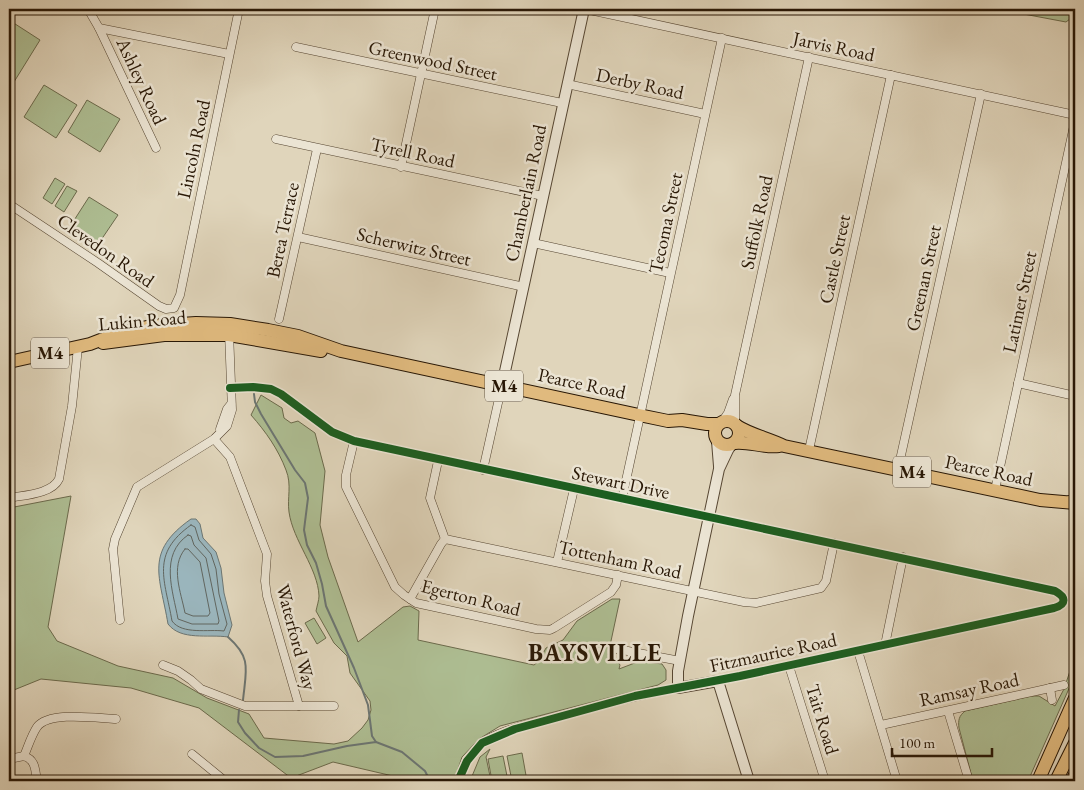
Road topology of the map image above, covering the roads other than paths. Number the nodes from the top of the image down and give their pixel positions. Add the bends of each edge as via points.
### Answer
1 (88, 9) edge
2 (239, 9) edge
3 (435, 9) edge
4 (584, 9) edge
5 (99, 28) junction
6 (722, 38) junction
7 (296, 47) dead end
8 (229, 54) junction
9 (809, 57) junction
10 (422, 75) junction
11 (891, 75) junction
12 (567, 84) junction
13 (981, 94) junction
14 (562, 103) junction
15 (705, 114) junction
16 (1075, 115) edge
17 (1075, 121) edge
18 (276, 139) dead end
19 (156, 148) dead end
20 (317, 149) junction
21 (401, 166) junction
22 (543, 196) junction
23 (9, 204) edge
24 (298, 236) junction
25 (533, 244) junction
26 (670, 273) junction
27 (524, 287) junction
28 (180, 295) joint
29 (280, 319) dead end
30 (197, 328) joint
31 (229, 330) junction
32 (84, 346) junction
33 (9, 362) edge
34 (1018, 383) junction
35 (502, 385) junction
36 (230, 388) junction
37 (735, 395) junction
38 (1075, 396) edge
39 (639, 415) junction
40 (668, 421) junction
41 (720, 423) junction
42 (736, 425) junction
43 (215, 438) junction
44 (716, 440) junction
45 (354, 441) junction
46 (733, 443) junction
47 (784, 446) junction
48 (809, 450) junction
49 (438, 461) junction
50 (720, 469) junction
51 (898, 469) junction
52 (483, 470) junction
53 (574, 489) junction
54 (995, 490) junction
55 (9, 498) edge
56 (622, 499) junction
57 (1074, 505) edge
58 (709, 517) junction
59 (445, 540) junction
60 (834, 543) junction
61 (903, 557) junction
62 (557, 562) junction
63 (618, 576) junction
64 (1018, 583) joint
65 (694, 591) junction
66 (410, 599) junction
67 (120, 620) dead end
68 (885, 645) junction
69 (612, 648) dead end
70 (858, 651) junction
71 (680, 661) junction
72 (163, 665) dead end
73 (789, 666) junction
74 (718, 681) junction
75 (1064, 685) dead end
76 (678, 688) junction
77 (1050, 688) junction
78 (1075, 698) edge
79 (1052, 700) dead end
80 (299, 706) junction
81 (334, 706) dead end
82 (948, 711) junction
83 (116, 719) dead end
84 (881, 725) junction
85 (1075, 743) edge
86 (192, 754) dead end
87 (24, 756) junction
88 (9, 759) edge
89 (1075, 775) edge
90 (38, 781) edge
91 (225, 781) edge
92 (458, 781) edge
93 (749, 781) edge
94 (825, 781) edge
95 (897, 781) edge
96 (969, 781) edge
97 (1038, 781) edge
98 (1056, 781) edge
99 (1072, 781) edge

1 - 5 street, Ashley Road
2 - 8 street, Lincoln Road
3 - 10 street
4 - 6 street, Jarvis Road
4 - 12 street, Chamberlain Road
5 - 8 street, Ashley Road
5 - 19 street, Ashley Road
6 - 9 street, Jarvis Road
6 - 15 street, Tecoma Street
7 - 10 street, Greenwood Street
8 - 28 street, Lincoln Road
9 - 11 street, Jarvis Road
9 - 37 street, Suffolk Road
10 - 14 street, Greenwood Street
10 - 21 street
11 - 13 street, Jarvis Road
11 - 48 street, Castle Street
12 - 14 street, Chamberlain Road
12 - 15 street, Derby Road
13 - 16 street, Jarvis Road
13 - 51 street, Greenan Street
14 - 22 street, Chamberlain Road
15 - 26 street, Tecoma Street
17 - 34 street, Latimer Street
18 - 20 street, Tyrell Road
20 - 21 street, Tyrell Road
20 - 24 street, Berea Terrace
21 - 22 street, Tyrell Road
22 - 25 street, Chamberlain Road
23 - 28 street, Clevedon Road via 159,306 174,308
24 - 27 street, Scherwitz Street
24 - 29 street, Berea Terrace
25 - 26 street
25 - 27 street, Chamberlain Road
26 - 39 street, Tecoma Street
27 - 35 street, Chamberlain Road
30 - 31 main road, Pearce Road / M4
30 - 32 main road, Lukin Road / M4
31 - 35 main road, Pearce Road / M4 via 249,337
31 - 36 street
32 - 33 main road, Lukin Road / M4
32 - 55 street via 59,479 46,490
34 - 38 street
34 - 54 street, Latimer Street
35 - 39 main road, Pearce Road / M4
35 - 52 street
36 - 43 street via 231,419
36 - 45 street, Stewart Drive via 271,389 332,432
37 - 41 street, Suffolk Road
37 - 42 street, Suffolk Road
39 - 40 main road, Pearce Road / M4
39 - 56 street, Tecoma Street
40 - 41 main road, Pearce Road / M4
40 - 44 main road, Pearce Road / M4
41 - 42 main road, Pearce Road / M4 via 730,421
41 - 44 main road via 715,429
42 - 46 main road via 739,435
42 - 47 main road, Pearce Road / M4
43 - 67 street via 135,490 113,546
43 - 80 street, Waterford Way via 230,457 267,554 267,596
44 - 46 main road, Pearce Road / M4 via 724,445
44 - 50 street
45 - 49 street, Stewart Drive
45 - 66 street, Egerton Road via 346,487 395,587
46 - 47 main road, Pearce Road / M4
46 - 50 street
47 - 48 main road, Pearce Road / M4
48 - 51 main road, Pearce Road / M4
49 - 52 street, Stewart Drive
49 - 59 street via 430,498
50 - 58 street
51 - 54 main road, Pearce Road / M4
52 - 53 street, Stewart Drive
53 - 56 street, Stewart Drive
53 - 62 street
54 - 57 main road, Pearce Road / M4
56 - 58 street, Stewart Drive
58 - 60 street, Stewart Drive
58 - 65 street
59 - 62 street, Tottenham Road
59 - 66 street
60 - 61 street, Stewart Drive
60 - 65 street, Tottenham Road via 826,581 821,588 756,603
61 - 64 street, Stewart Drive
61 - 68 street
62 - 63 street, Tottenham Road
63 - 65 street, Tottenham Road
63 - 66 street, Egerton Road via 611,592 550,630 436,608
64 - 68 street, Fitzmaurice Road via 1055,590 1062,595 1064,602 1054,608
65 - 71 street
68 - 70 street, Fitzmaurice Road
69 - 71 street
70 - 73 street, Fitzmaurice Road
70 - 84 street
71 - 76 street
72 - 80 street via 178,671 201,689 245,706
73 - 74 street, Fitzmaurice Road
73 - 94 street, Tait Road
74 - 76 street, Fitzmaurice Road
74 - 93 street
75 - 77 street, Ramsay Road
76 - 92 street, Fitzmaurice Road via 595,706 494,736 473,752
77 - 79 street
77 - 82 street, Ramsay Road
78 - 97 main road
80 - 81 street
82 - 84 street, Ramsay Road
82 - 96 street
83 - 87 street via 58,717 46,720 37,727
84 - 95 street
85 - 98 main road
86 - 91 street
87 - 88 street
87 - 90 street via 34,764
89 - 99 main road

